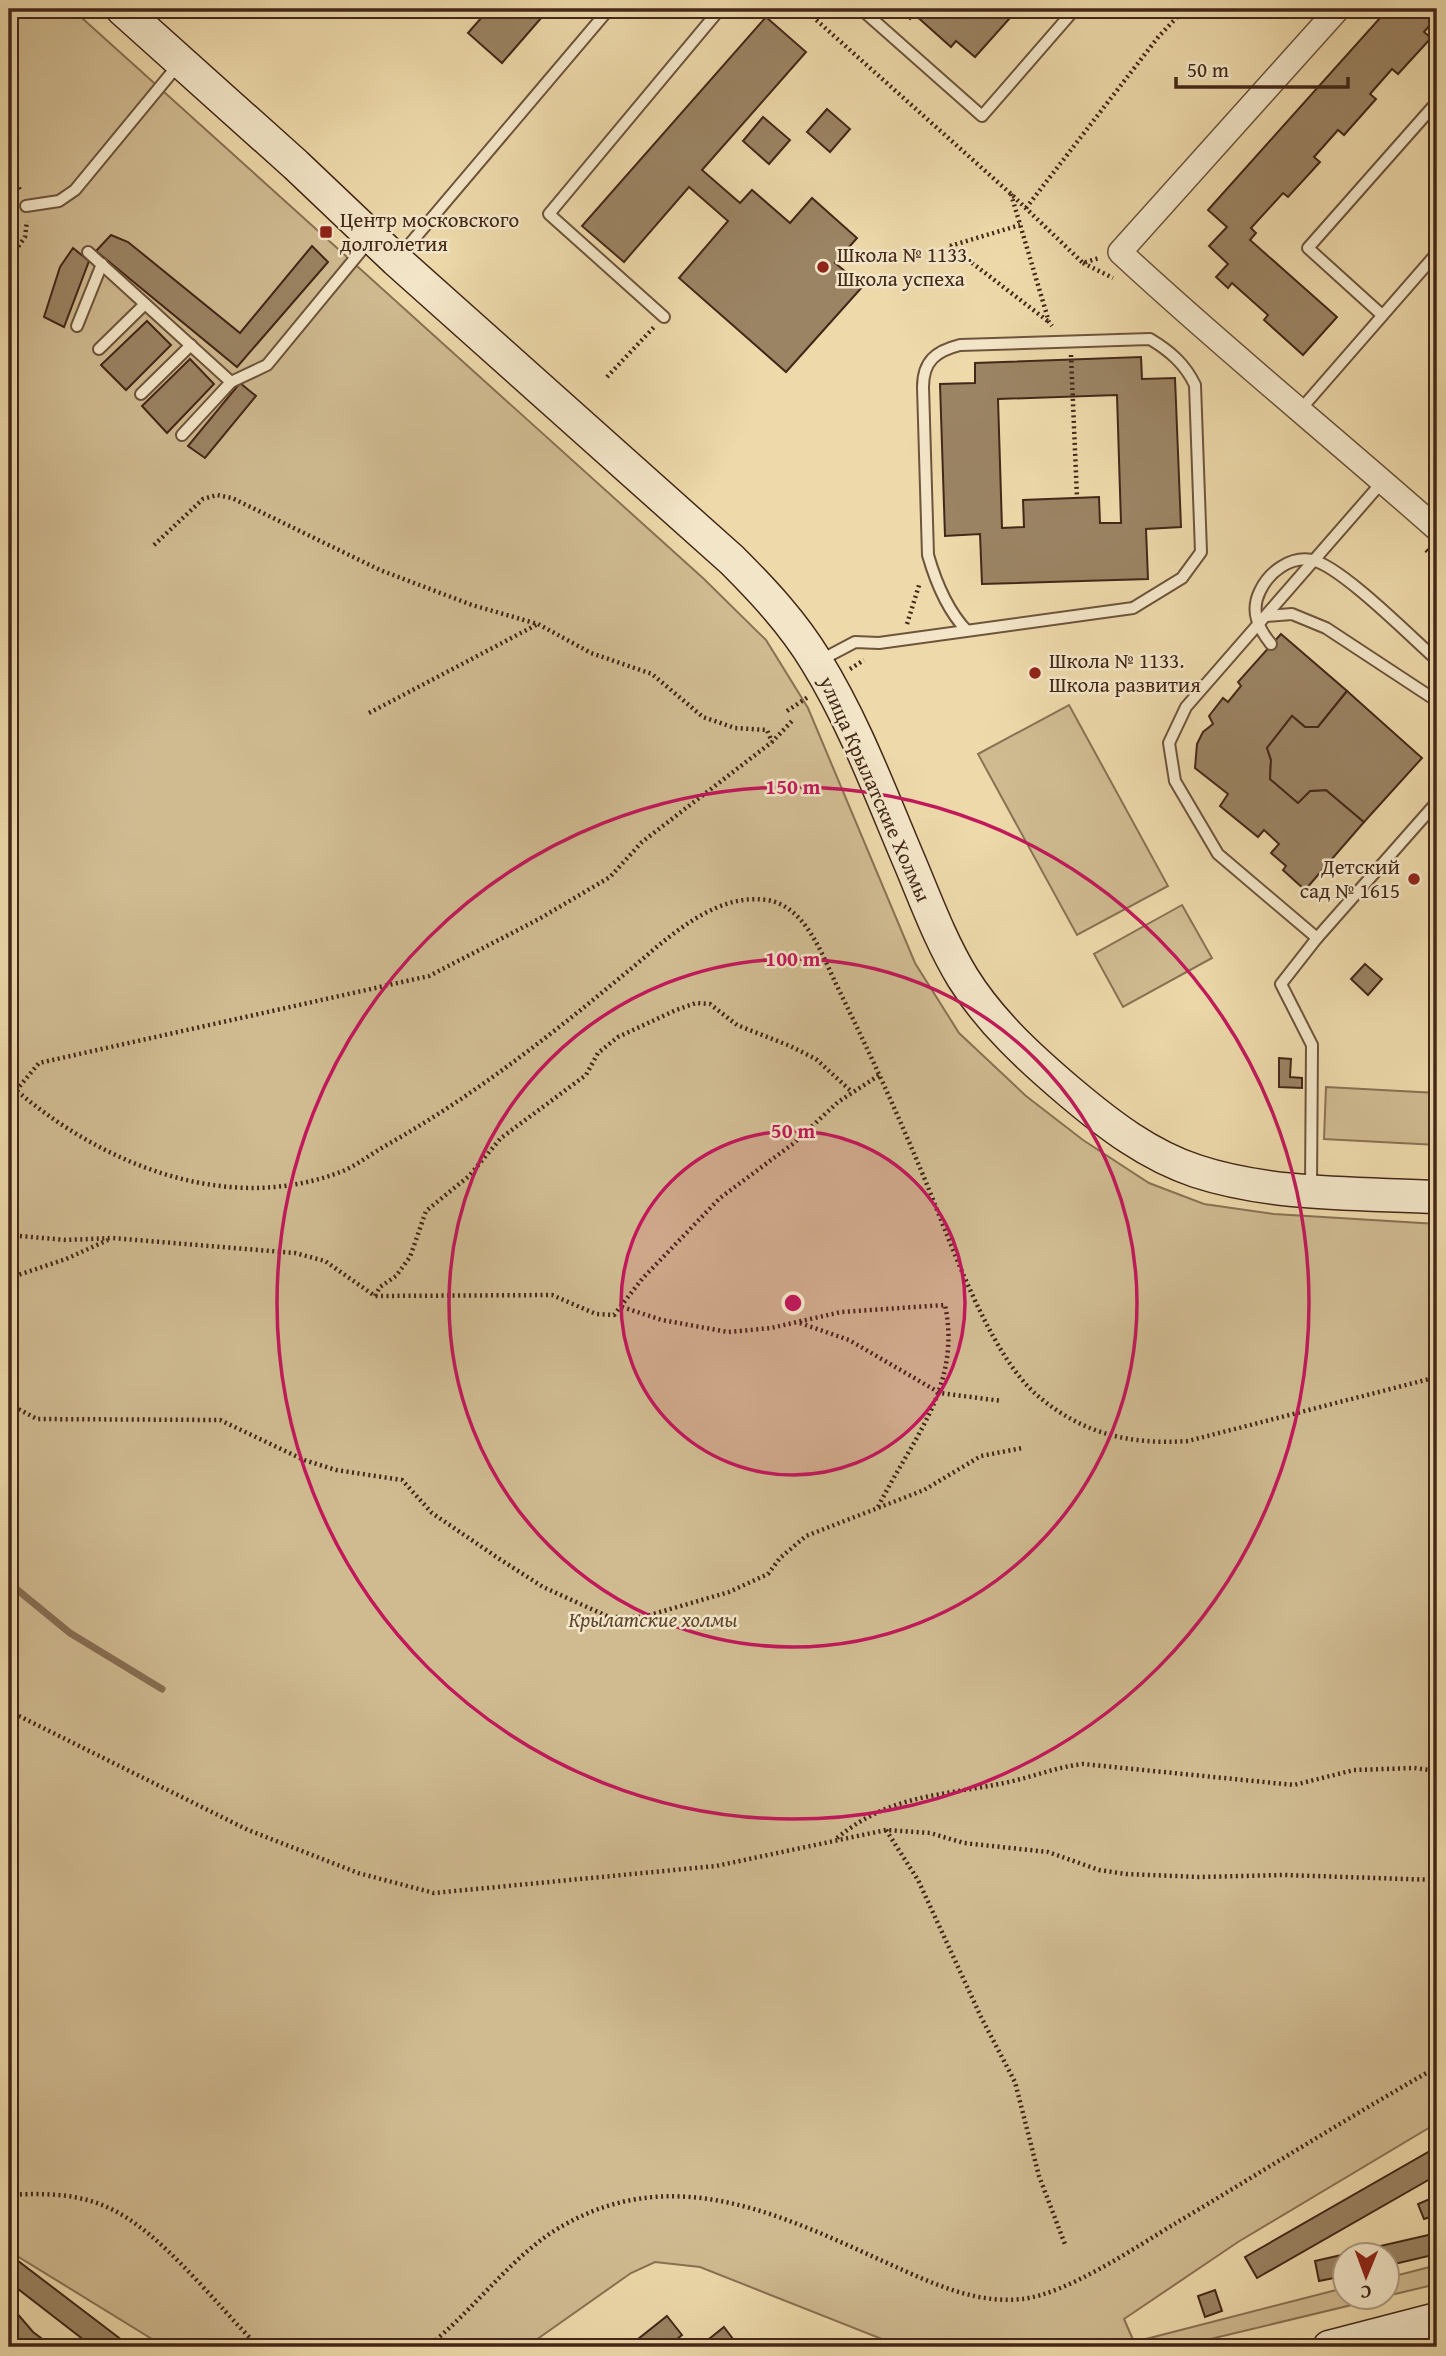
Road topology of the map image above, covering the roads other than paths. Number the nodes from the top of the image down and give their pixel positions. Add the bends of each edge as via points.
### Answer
1 (121, 9) edge
2 (609, 9) edge
3 (720, 9) edge
4 (861, 9) edge
5 (1075, 9) edge
6 (1338, 9) edge
7 (180, 61) junction
8 (1437, 102) edge
9 (26, 206) dead end
10 (372, 238) junction
11 (88, 252) dead end
12 (1437, 253) edge
13 (396, 260) junction
14 (102, 264) junction
15 (145, 304) junction
16 (1382, 315) junction
17 (664, 317) road end
18 (77, 326) dead end
19 (191, 345) junction
20 (99, 349) dead end
21 (231, 382) junction
22 (141, 394) dead end
23 (1301, 409) junction
24 (182, 435) dead end
25 (1383, 481) junction
26 (1437, 529) edge
27 (1266, 616) junction
28 (967, 631) junction
29 (1271, 645) dead end
30 (1437, 660) edge
31 (817, 662) junction
32 (1437, 701) edge
33 (1437, 802) edge
34 (1317, 938) junction
35 (1311, 1190) junction
36 (1437, 1196) edge
37 (1436, 2329) edge
38 (1329, 2347) edge

1 - 7 street, улица Крылатские Холмы
2 - 13 lane
3 - 17 lane via 549,214
4 - 5 lane via 982,116
6 - 23 street via 1120,252
7 - 9 lane via 75,190 59,201
7 - 10 street, улица Крылатские Холмы
8 - 16 lane via 1308,248
10 - 13 street, улица Крылатские Холмы
10 - 21 lane via 267,365
11 - 14 lane
12 - 16 lane
13 - 31 street, улица Крылатские Холмы via 732,560 771,599
14 - 15 lane
14 - 18 lane
15 - 19 lane
15 - 20 lane
16 - 23 lane
19 - 21 lane
19 - 22 lane
21 - 24 lane
23 - 25 street
25 - 26 street
25 - 27 lane
27 - 32 lane via 1292,614 1326,628
27 - 34 lane via 1186,707 1169,743 1175,782 1218,853
28 - 28 lane via 936,582 928,555 923,372 929,361 942,350 960,345 1150,339 1187,368 1195,385 1201,552 1182,578 1133,608
28 - 31 lane via 855,642
29 - 30 lane via 1256,619 1259,593 1279,567 1313,560 1338,574
31 - 35 street, улица Крылатские Холмы via 848,719 943,941 987,1012 1046,1072 1144,1148 1196,1171 1250,1184
33 - 34 lane
34 - 35 lane via 1281,984 1312,1045
35 - 36 street, улица Крылатские Холмы
37 - 38 street

